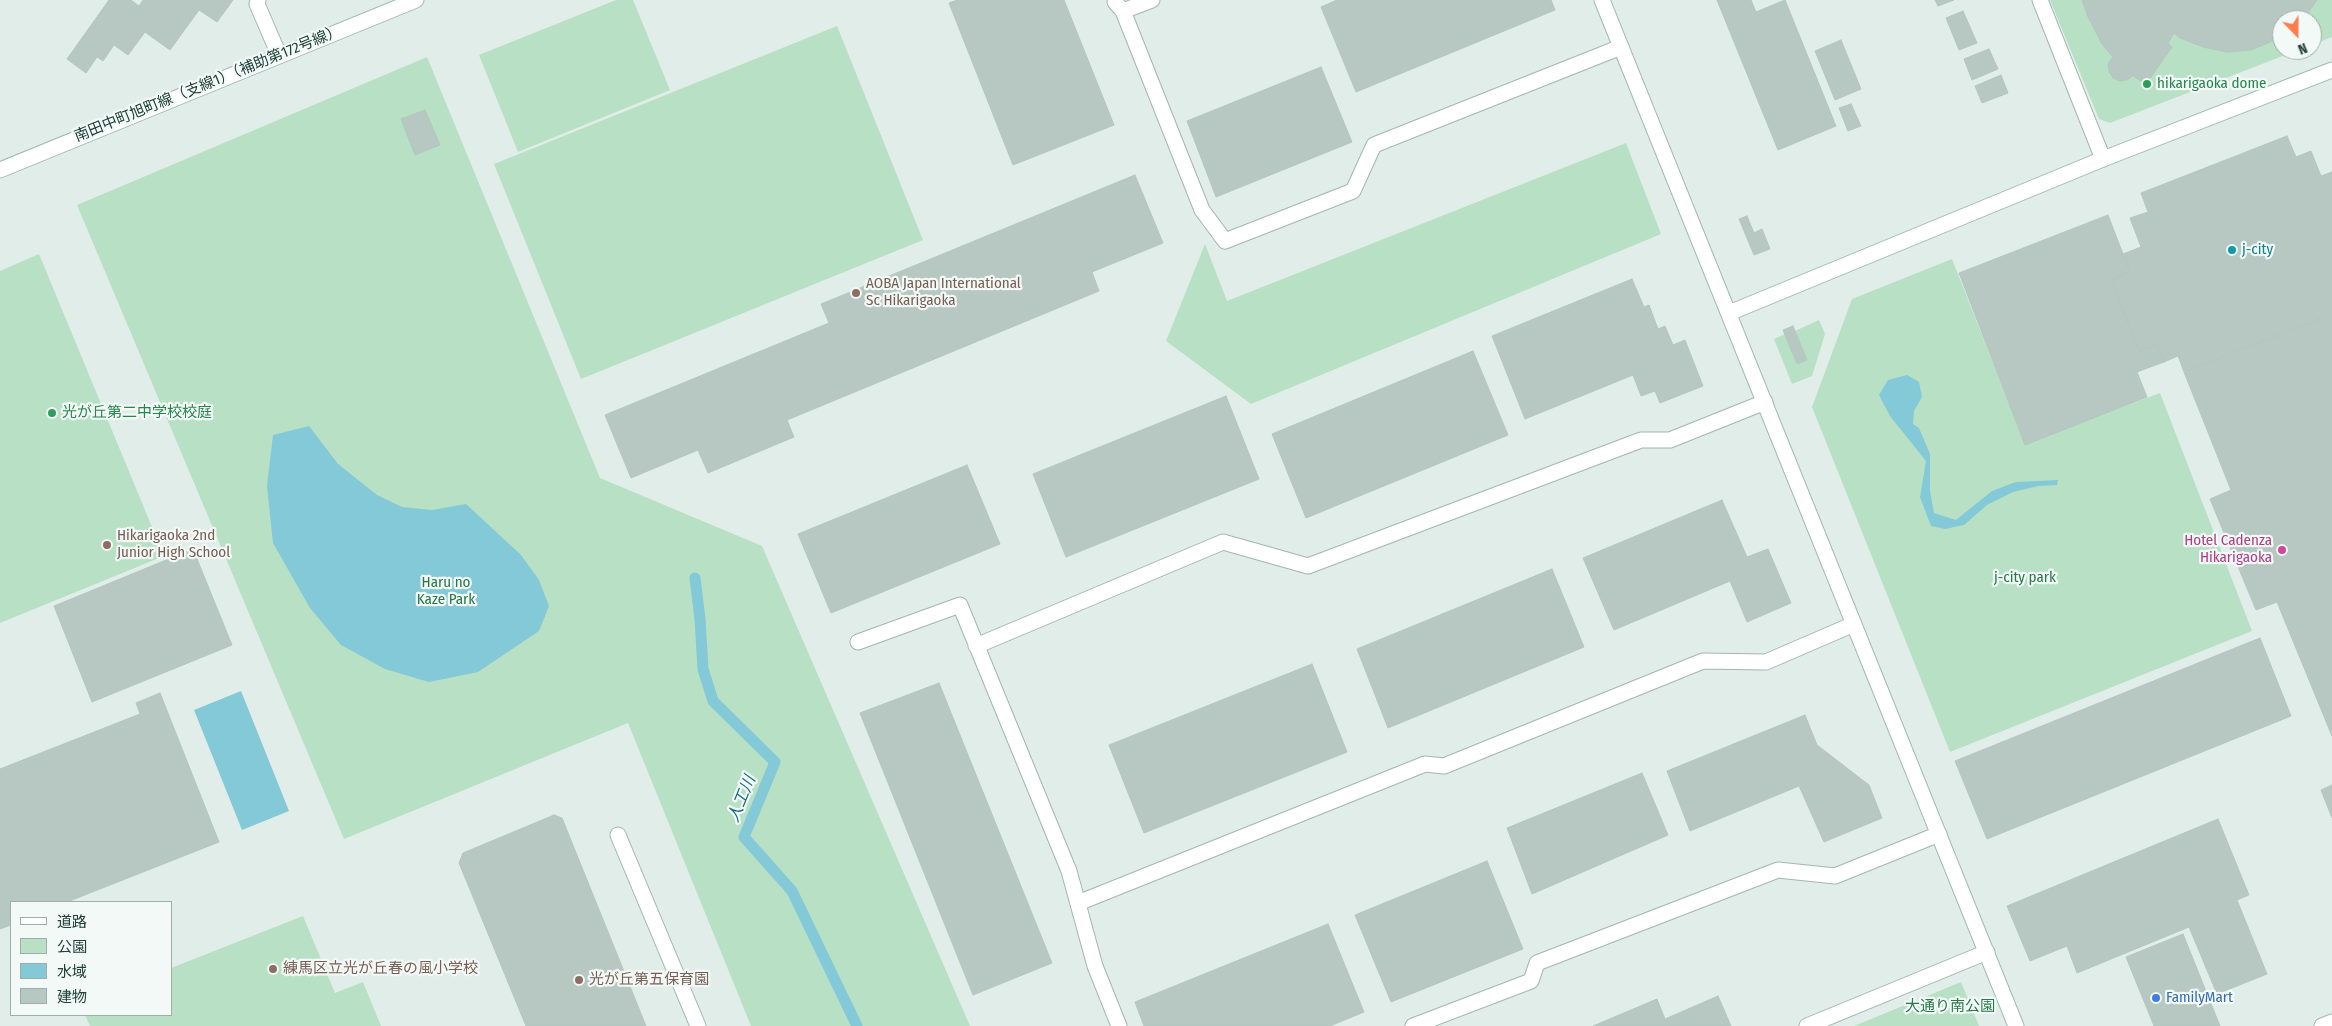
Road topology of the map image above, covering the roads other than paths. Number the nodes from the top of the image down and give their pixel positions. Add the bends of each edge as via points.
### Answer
1 (258, 0) edge
2 (416, 0) edge
3 (1152, 0) edge
4 (1602, 0) edge
5 (2040, 0) edge
6 (1621, 47) junction
7 (278, 55) junction
8 (2332, 70) edge
9 (2104, 159) junction
10 (0, 170) edge
11 (1729, 313) junction
12 (1765, 402) junction
13 (1854, 624) junction
14 (858, 642) dead end
15 (976, 646) junction
16 (1939, 834) junction
17 (618, 835) dead end
18 (1078, 903) junction
19 (1987, 952) junction
20 (2332, 1022) edge
21 (698, 1026) edge
22 (1119, 1026) edge
23 (1413, 1026) edge
24 (1807, 1026) edge
25 (2016, 1026) edge
26 (2322, 1026) edge

1 - 7 street
2 - 7 street, 南田中町旭町線（支線1）（補助第172号線）
3 - 6 street via 1119,7 1202,210 1225,241 1353,191 1374,145
4 - 6 street
5 - 9 street
6 - 11 street
7 - 10 street, 南田中町旭町線（支線1）（補助第172号線）
8 - 9 street
9 - 11 street
11 - 12 street
12 - 13 street
12 - 15 street via 1670,440 1641,440 1308,566 1222,542
13 - 16 street
13 - 18 street via 1766,662 1703,661 1444,766 1425,764
14 - 15 street via 960,605
15 - 18 street via 1069,871
16 - 19 street
16 - 23 street via 1835,876 1778,870 1537,964 1531,981
17 - 21 street
18 - 22 street via 1095,966
19 - 24 street
19 - 25 street
20 - 26 street

